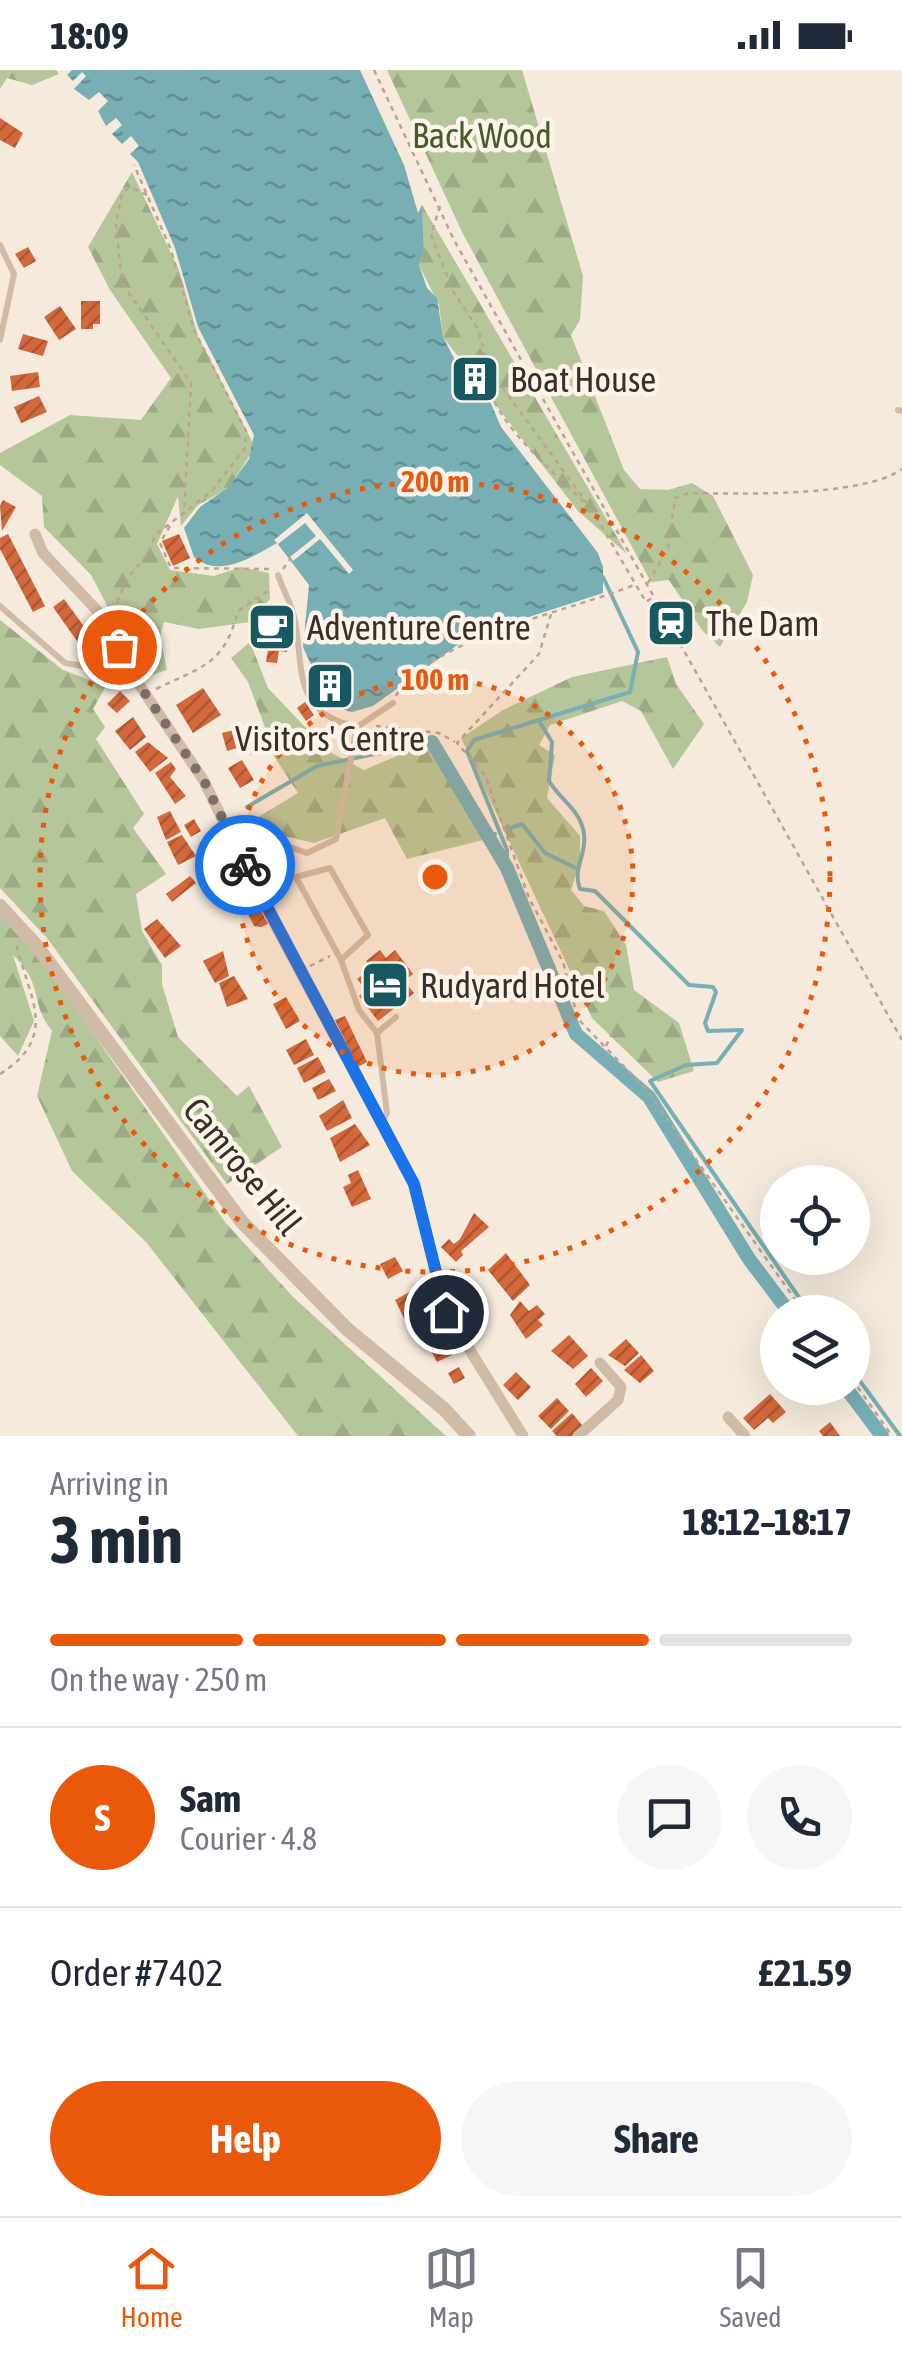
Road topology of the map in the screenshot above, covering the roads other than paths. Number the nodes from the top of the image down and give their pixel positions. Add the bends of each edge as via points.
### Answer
1 (0, 245) edge
2 (0, 340) edge
3 (35, 534) dead end
4 (278, 575) road end
5 (0, 606) edge
6 (132, 674) junction
7 (393, 703) road end
8 (357, 727) junction
9 (231, 835) junction
10 (3, 910) edge
11 (339, 956) junction
12 (396, 1017) dead end
13 (376, 1033) junction
14 (382, 1123) junction
15 (600, 1363) dead end
16 (728, 1418) dead end
17 (469, 1436) edge
18 (524, 1436) edge
19 (578, 1436) edge
20 (745, 1436) edge

1 - 2 lane via 14,274
3 - 6 street via 44,553 106,620
4 - 8 lane via 294,618 297,673 320,710
5 - 6 lane via 65,663
6 - 9 street via 204,781
7 - 8 lane
8 - 9 lane via 336,840 307,853 250,833
9 - 14 street
10 - 17 street, Camrose Hill via 242,1222 347,1330
11 - 11 lane via 296,878 330,868 368,935
11 - 13 lane via 359,1010
12 - 13 lane
13 - 14 lane via 387,1113
14 - 18 street via 414,1184 446,1312
15 - 19 street via 621,1387 618,1400
16 - 20 street

